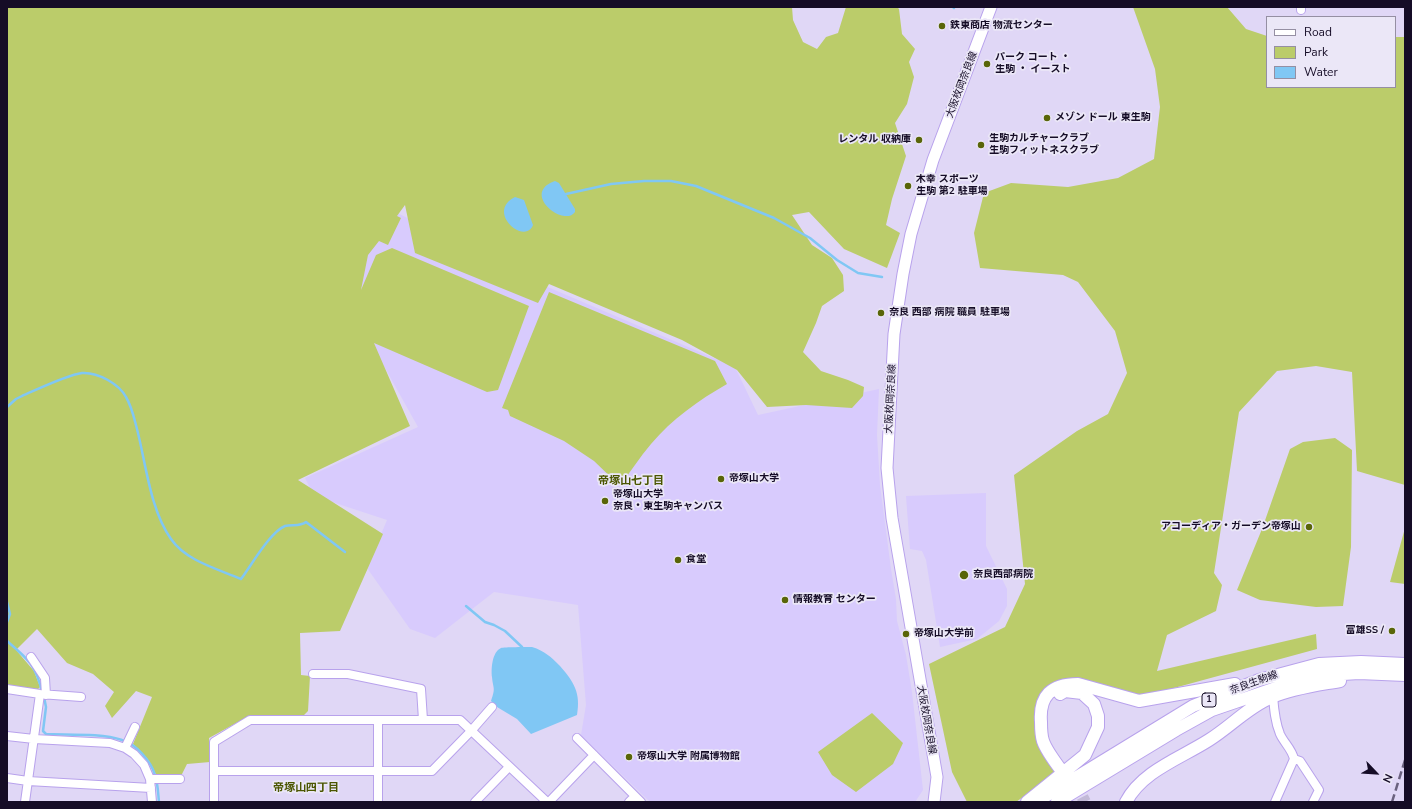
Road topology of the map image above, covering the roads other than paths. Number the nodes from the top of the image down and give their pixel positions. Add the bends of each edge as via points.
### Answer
1 (991, 7) edge
2 (31, 657) dead end
3 (1405, 664) edge
4 (313, 674) dead end
5 (1375, 674) junction
6 (1405, 675) edge
7 (1259, 680) junction
8 (7, 689) edge
9 (43, 694) junction
10 (1273, 696) junction
11 (81, 697) dead end
12 (492, 708) dead end
13 (378, 720) junction
14 (423, 720) junction
15 (135, 727) dead end
16 (472, 731) junction
17 (7, 736) edge
18 (578, 738) dead end
19 (34, 739) junction
20 (125, 748) junction
21 (594, 755) junction
22 (1294, 759) junction
23 (509, 767) junction
24 (214, 771) junction
25 (378, 772) junction
26 (7, 778) edge
27 (150, 779) junction
28 (180, 779) dead end
29 (28, 782) junction
30 (151, 788) junction
31 (632, 799) edge
32 (25, 802) edge
33 (152, 802) edge
34 (214, 802) edge
35 (378, 802) edge
36 (475, 802) edge
37 (548, 802) edge
38 (641, 802) edge
39 (934, 802) edge
40 (1027, 802) edge
41 (1036, 802) edge
42 (1056, 802) edge
43 (1126, 802) edge
44 (1275, 802) edge
45 (1313, 802) edge

1 - 39 main road, 大阪枚岡奈良線 via 933,160 911,234 894,334 887,468 892,518 937,777
2 - 9 street via 45,678
3 - 7 main road, 奈良生駒線 / 1 via 1319,664
4 - 14 street via 348,674 421,689
5 - 6 main road, 奈良生駒線 / 1
5 - 10 main road
5 - 42 main road, 奈良生駒線 / 1 via 1311,676 1212,710
7 - 40 main road via 1139,700 1078,684 1055,688 1046,695 1040,712 1042,741 1063,768 1049,742 1047,714 1052,699 1066,691 1082,693 1094,704 1098,727 1086,756
7 - 41 main road, 奈良生駒線 / 1 via 1193,706
8 - 9 street
9 - 11 street
9 - 19 street
10 - 22 street via 1274,714 1280,735
10 - 43 main road via 1140,783
12 - 16 street
13 - 14 street
13 - 24 street via 250,720 214,742
13 - 25 street
14 - 16 street via 460,720
15 - 20 street
16 - 23 street
16 - 25 street via 432,771
17 - 19 street
18 - 21 street
19 - 20 street via 110,743
19 - 29 street
20 - 27 street via 144,765
21 - 31 street
21 - 37 street
22 - 44 street
22 - 45 street via 1300,761 1319,790
23 - 36 street
23 - 37 street
24 - 25 street
24 - 34 street
25 - 35 street
26 - 29 street
27 - 28 street
27 - 30 street
29 - 30 street
29 - 32 street
30 - 33 street
31 - 38 street

